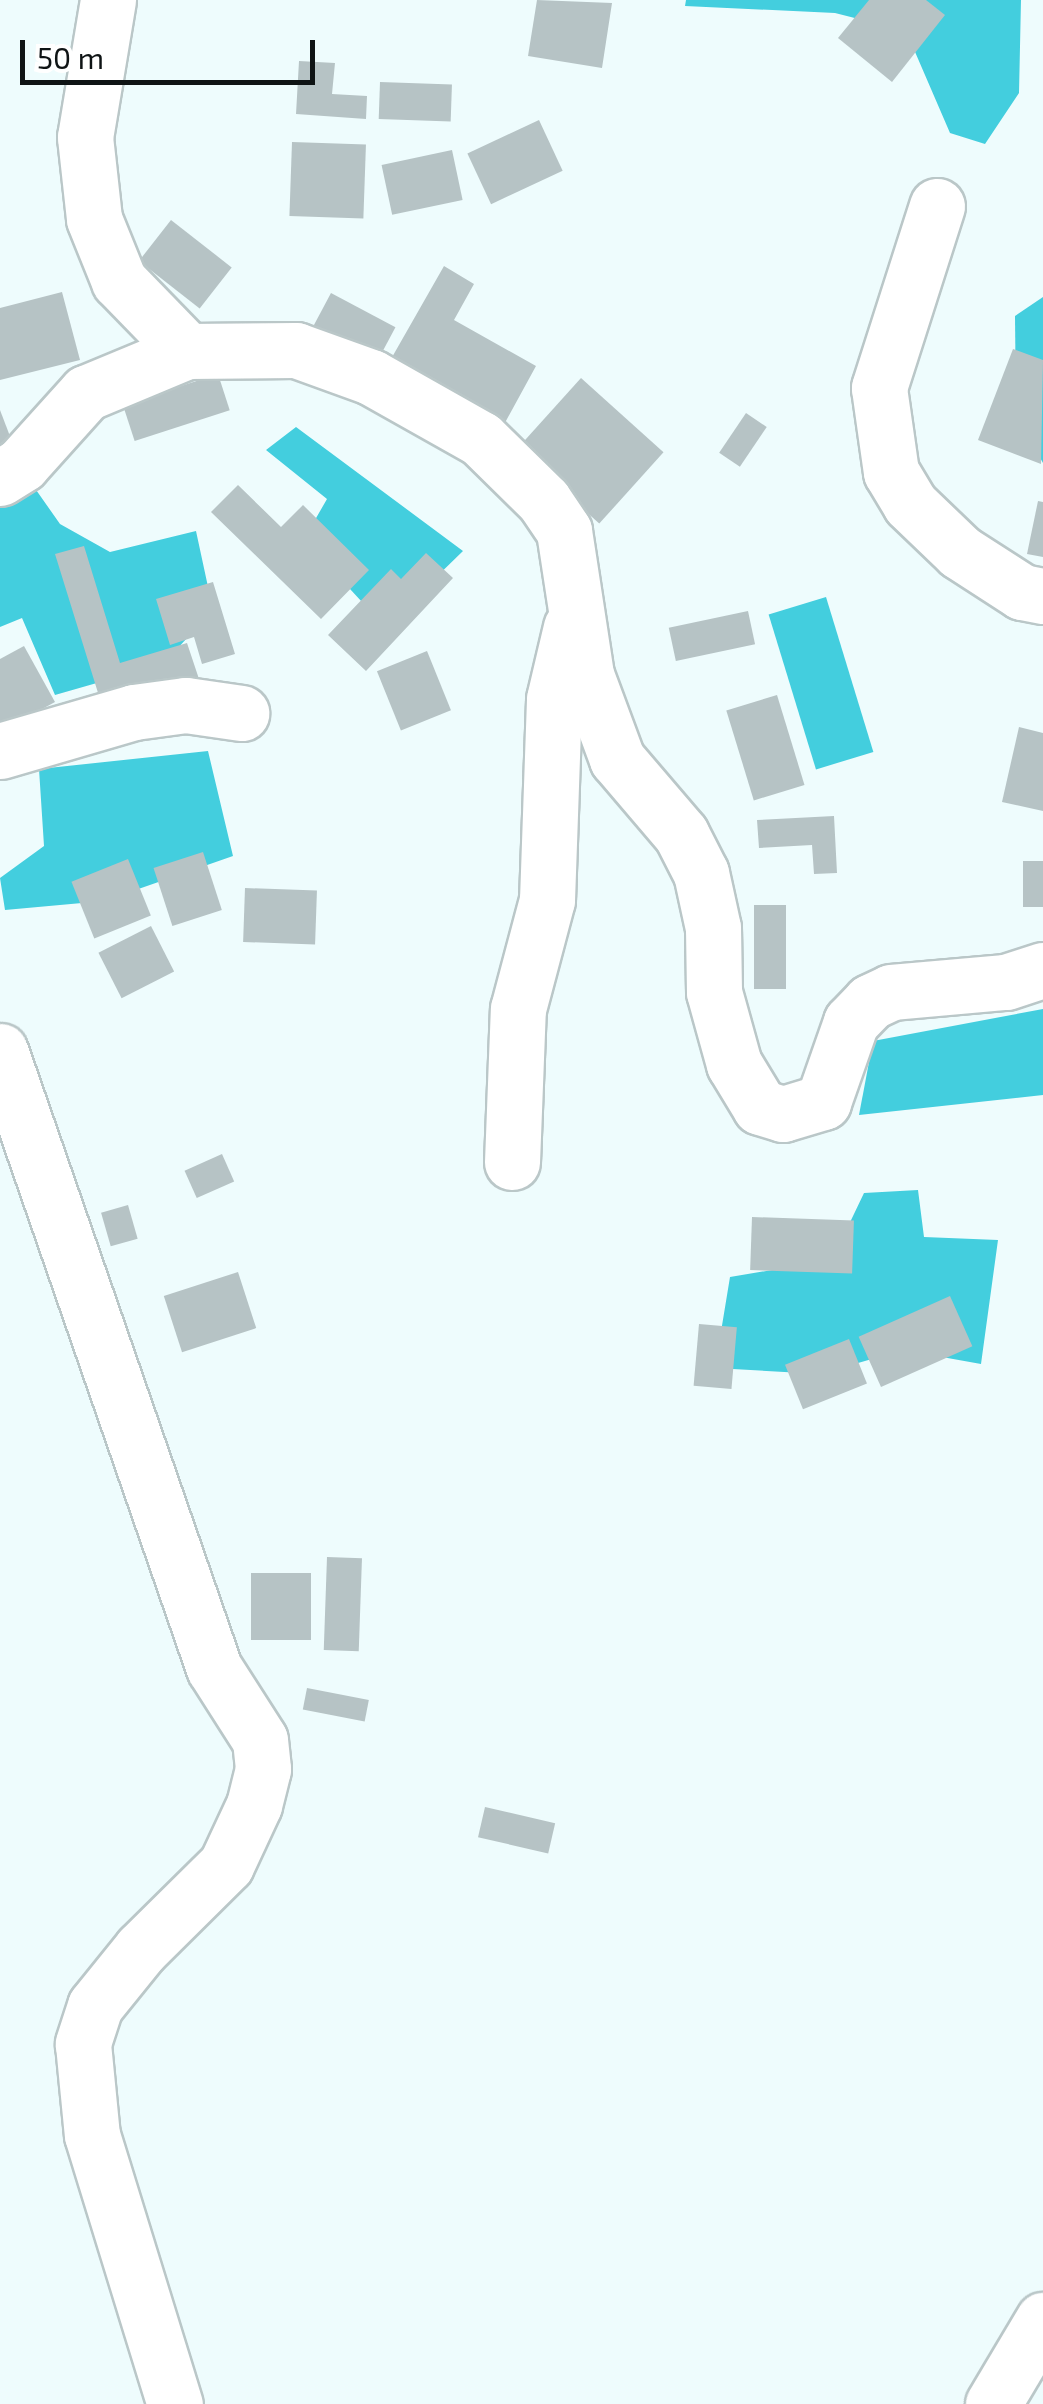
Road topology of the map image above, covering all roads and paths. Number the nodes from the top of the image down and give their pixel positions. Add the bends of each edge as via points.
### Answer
1 (108, 0) edge
2 (937, 206) dead end
3 (187, 352) junction
4 (0, 478) edge
5 (1043, 596) edge
6 (578, 614) junction
7 (241, 712) dead end
8 (0, 752) edge
9 (1043, 970) edge
10 (0, 1051) edge
11 (512, 1162) dead end
12 (1043, 2320) edge
13 (175, 2404) edge
14 (993, 2404) edge

1 - 3 street via 85,137 94,220 119,281
2 - 5 street via 880,388 891,472 910,504 960,552 1022,592
3 - 4 street via 86,393 22,464
3 - 6 street via 296,350 370,377 481,439 544,500 564,531
6 - 9 street via 586,674 617,759 681,834 701,872 713,928 714,992 734,1064 760,1107 783,1114 823,1102 850,1022 870,1002 891,992 1006,982
6 - 11 street via 558,660 547,900 518,1009
7 - 8 street via 186,705 134,712
10 - 13 street via 214,1668 260,1740 263,1770 254,1805 226,1866 107,1992 82,2044 92,2134
12 - 14 street

